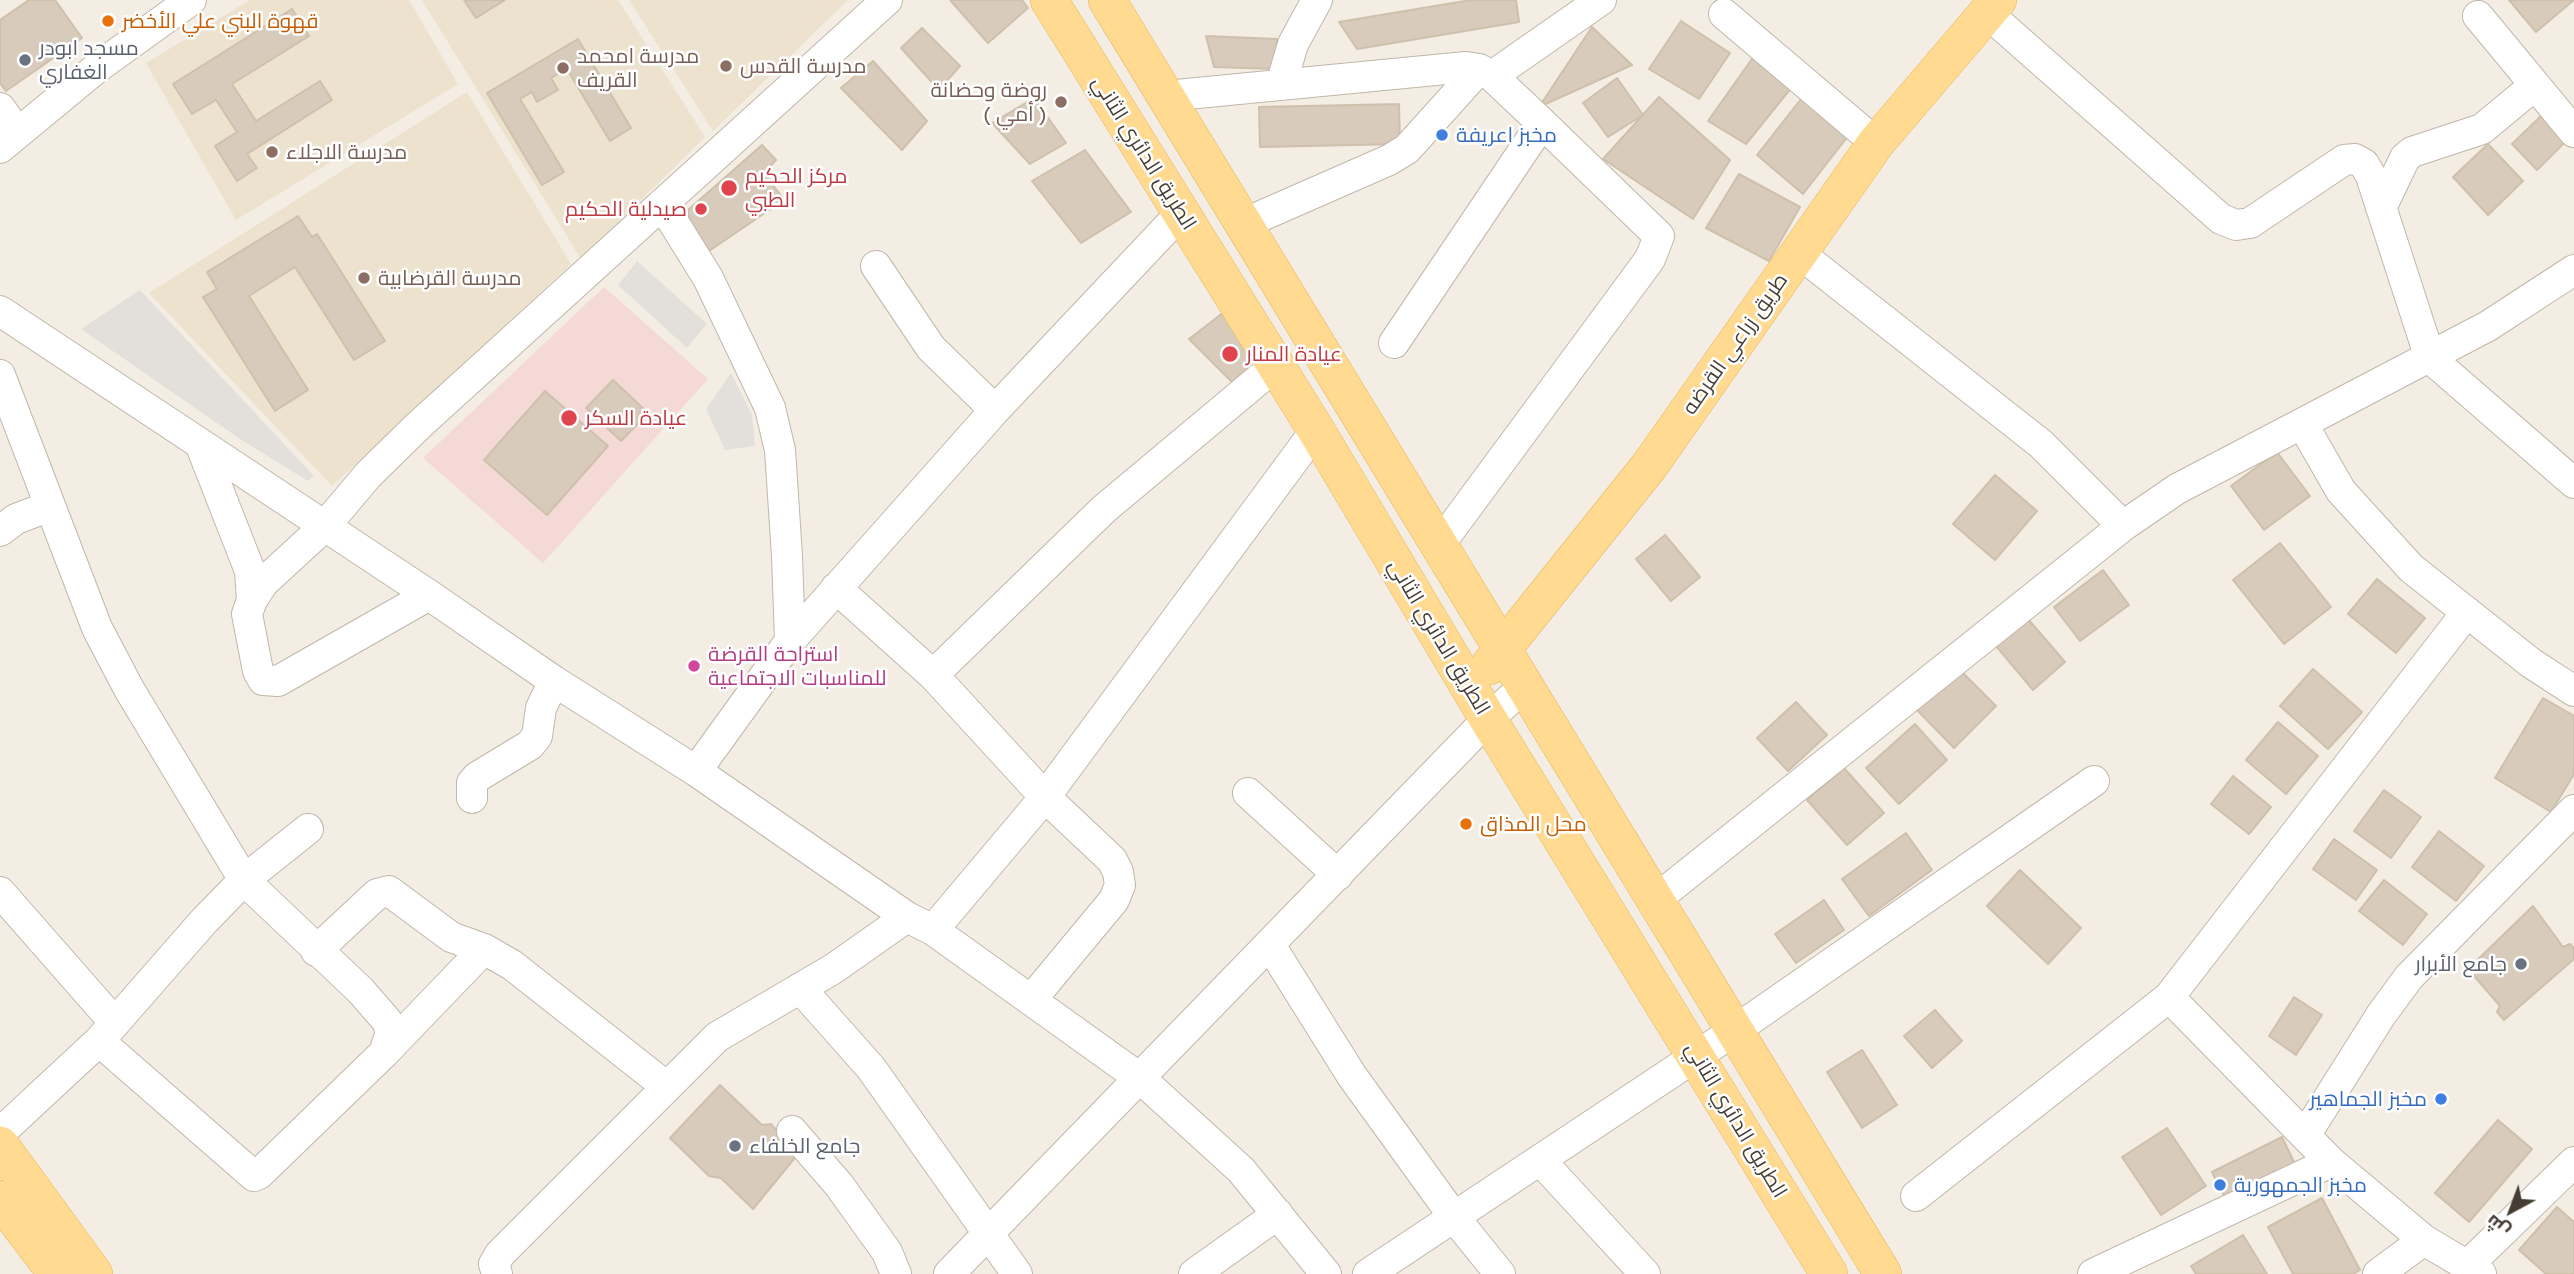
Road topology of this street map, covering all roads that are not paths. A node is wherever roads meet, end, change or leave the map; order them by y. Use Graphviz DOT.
graph roads {
  1 [pos="191,0"];
  2 [pos="887,0"];
  3 [pos="1049,0"];
  4 [pos="1107,0"];
  5 [pos="1317,0"];
  6 [pos="1601,0"];
  7 [pos="1992,6"];
  8 [pos="1724,14"];
  9 [pos="2478,16"];
  10 [pos="1486,72"];
  11 [pos="1281,85"];
  12 [pos="2535,85"];
  13 [pos="1166,96"];
  14 [pos="0,108"];
  15 [pos="1542,123"];
  16 [pos="2574,132"];
  17 [pos="8,140"];
  18 [pos="1876,143"];
  19 [pos="662,204"];
  20 [pos="2381,208"];
  21 [pos="1182,212"];
  22 [pos="1243,224"];
  23 [pos="1799,253"];
  24 [pos="876,266"];
  25 [pos="2574,270"];
  26 [pos="0,311"];
  27 [pos="1394,343"];
  28 [pos="2430,358"];
  29 [pos="1275,366"];
  30 [pos="0,374"];
  31 [pos="995,410"];
  32 [pos="2303,425"];
  33 [pos="1316,430"];
  34 [pos="201,446"];
  35 [pos="2574,483"];
  36 [pos="50,506"];
  37 [pos="325,526"];
  38 [pos="2123,526"];
  39 [pos="0,531"];
  40 [pos="1439,545"];
  41 [pos="836,588"];
  42 [pos="429,594"];
  43 [pos="252,600"];
  44 [pos="2467,612"];
  45 [pos="790,641"];
  46 [pos="1504,649"];
  47 [pos="933,675"];
  48 [pos="554,681"];
  49 [pos="1524,686"];
  50 [pos="1469,687"];
  51 [pos="2574,691"];
  52 [pos="1488,719"];
  53 [pos="696,771"];
  54 [pos="2094,781"];
  55 [pos="1248,793"];
  56 [pos="1045,797"];
  57 [pos="472,798"];
  58 [pos="2574,810"];
  59 [pos="308,829"];
  60 [pos="1338,875"];
  61 [pos="244,880"];
  62 [pos="0,891"];
  63 [pos="1655,900"];
  64 [pos="920,924"];
  65 [pos="1270,945"];
  66 [pos="484,949"];
  67 [pos="316,951"];
  68 [pos="800,988"];
  69 [pos="2169,997"];
  70 [pos="1031,1000"];
  71 [pos="1734,1031"];
  72 [pos="107,1032"];
  73 [pos="384,1053"];
  74 [pos="1697,1055"];
  75 [pos="1141,1079"];
  76 [pos="667,1087"];
  77 [pos="792,1131"];
  78 [pos="0,1133"];
  79 [pos="2306,1134"];
  80 [pos="0,1144"];
  81 [pos="1540,1160"];
  82 [pos="2331,1162"];
  83 [pos="2574,1162"];
  84 [pos="1916,1196"];
  85 [pos="0,1199"];
  86 [pos="1278,1214"];
  87 [pos="1454,1217"];
  88 [pos="989,1231"];
  89 [pos="2424,1240"];
  90 [pos="2475,1269"];
  91 [pos="57,1274"];
  92 [pos="94,1274"];
  93 [pos="497,1274"];
  94 [pos="896,1274"];
  95 [pos="949,1274"];
  96 [pos="1017,1274"];
  97 [pos="1194,1274"];
  98 [pos="1326,1274"];
  99 [pos="1368,1274"];
  100 [pos="1500,1274"];
  101 [pos="1645,1274"];
  102 [pos="1829,1274"];
  103 [pos="1884,1274"];
  104 [pos="2093,1274"];
  105 [pos="2378,1274"];
  1 -- 17 [label="street"];
  2 -- 19 [label="street"];
  3 -- 21 [label="main road, الطريق الدائري الثاني"];
  4 -- 13 [label="main road"];
  5 -- 11 [label="street"];
  6 -- 10 [label="street"];
  7 -- 18 [label="main road, طريق زراعي القرضه"];
  7 -- 20 [label="street"];
  8 -- 18 [label="street"];
  9 -- 12 [label="street"];
  10 -- 11 [label="street"];
  10 -- 15 [label="street"];
  10 -- 22 [label="street"];
  11 -- 13 [label="street"];
  12 -- 16 [label="street"];
  12 -- 20 [label="street"];
  13 -- 22 [label="main road"];
  14 -- 17 [label="street"];
  15 -- 27 [label="street"];
  15 -- 40 [label="street"];
  18 -- 23 [label="main road, طريق زراعي القرضه"];
  19 -- 37 [label="street"];
  19 -- 45 [label="street"];
  20 -- 28 [label="street"];
  21 -- 29 [label="main road, الطريق الدائري الثاني"];
  21 -- 31 [label="street"];
  22 -- 40 [label="main road"];
  23 -- 38 [label="street"];
  23 -- 46 [label="main road, طريق زراعي القرضه"];
  24 -- 31 [label="street"];
  25 -- 28 [label="street"];
  26 -- 34 [label="street"];
  28 -- 32 [label="street"];
  28 -- 35 [label="street"];
  29 -- 33 [label="main road, الطريق الدائري الثاني"];
  29 -- 47 [label="street"];
  30 -- 36 [label="street"];
  31 -- 41 [label="street"];
  32 -- 38 [label="street"];
  32 -- 44 [label="street"];
  33 -- 50 [label="main road, الطريق الدائري الثاني"];
  33 -- 56 [label="street"];
  34 -- 37 [label="street"];
  34 -- 43 [label="street"];
  36 -- 39 [label="street"];
  36 -- 61 [label="street"];
  37 -- 42 [label="street"];
  37 -- 43 [label="street"];
  38 -- 63 [label="street"];
  40 -- 46 [label="main road"];
  41 -- 45 [label="street"];
  41 -- 47 [label="street"];
  42 -- 43 [label="street"];
  42 -- 48 [label="street"];
  44 -- 51 [label="street"];
  44 -- 69 [label="street"];
  45 -- 53 [label="street"];
  46 -- 49 [label="main road"];
  46 -- 50 [label="main road, طريق زراعي القرضه"];
  47 -- 56 [label="street"];
  48 -- 53 [label="street"];
  48 -- 57 [label="street"];
  49 -- 52 [label="street"];
  49 -- 63 [label="main road"];
  50 -- 52 [label="main road, الطريق الدائري الثاني"];
  52 -- 60 [label="street"];
  52 -- 74 [label="main road, الطريق الدائري الثاني"];
  53 -- 64 [label="street"];
  54 -- 71 [label="street"];
  55 -- 60 [label="street"];
  56 -- 64 [label="street"];
  56 -- 70 [label="street"];
  58 -- 79 [label="street"];
  59 -- 61 [label="street"];
  60 -- 65 [label="street"];
  61 -- 67 [label="street"];
  61 -- 72 [label="street"];
  62 -- 72 [label="street"];
  63 -- 71 [label="main road"];
  64 -- 68 [label="street"];
  64 -- 70 [label="street"];
  65 -- 75 [label="street"];
  65 -- 87 [label="street"];
  66 -- 67 [label="street"];
  66 -- 73 [label="street"];
  66 -- 76 [label="street"];
  67 -- 73 [label="street"];
  68 -- 76 [label="street"];
  68 -- 88 [label="street"];
  69 -- 79 [label="street"];
  69 -- 84 [label="street"];
  70 -- 75 [label="street"];
  71 -- 74 [label="street"];
  71 -- 103 [label="main road"];
  72 -- 73 [label="street"];
  72 -- 78 [label="street"];
  74 -- 81 [label="street"];
  74 -- 102 [label="main road, الطريق الدائري الثاني"];
  75 -- 86 [label="street"];
  75 -- 88 [label="street"];
  76 -- 93 [label="street"];
  77 -- 94 [label="street"];
  79 -- 82 [label="street"];
  80 -- 92 [label="main road"];
  81 -- 87 [label="street"];
  81 -- 101 [label="street"];
  82 -- 89 [label="street"];
  82 -- 104 [label="street"];
  83 -- 90 [label="street"];
  85 -- 91 [label="main road"];
  86 -- 97 [label="street"];
  86 -- 98 [label="street"];
  87 -- 99 [label="street"];
  87 -- 100 [label="street"];
  88 -- 95 [label="street"];
  88 -- 96 [label="street"];
  89 -- 90 [label="street"];
  89 -- 105 [label="street"];
}
